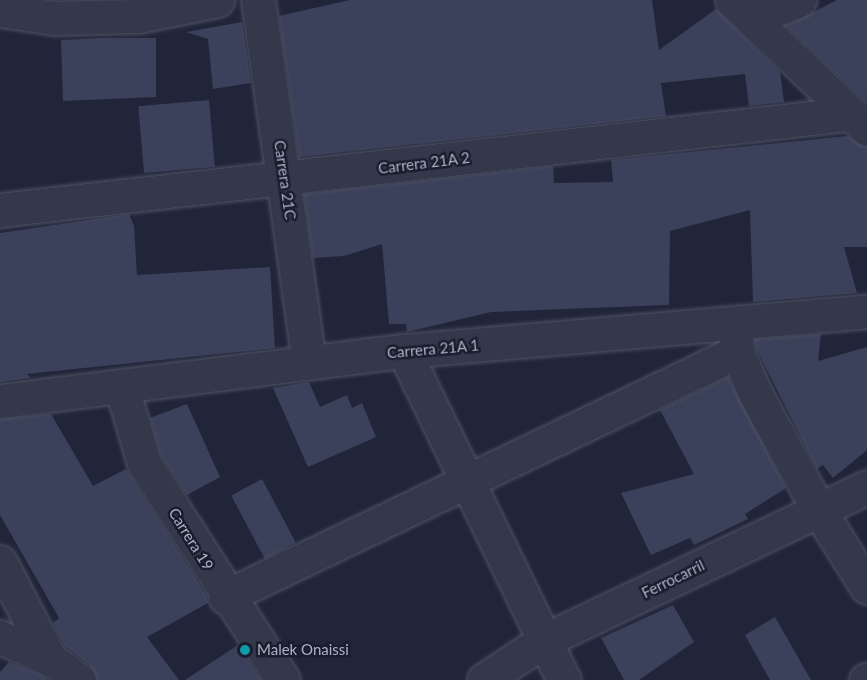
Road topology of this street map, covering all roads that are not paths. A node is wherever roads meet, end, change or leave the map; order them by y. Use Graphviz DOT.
graph roads {
  1 [pos="217,0"];
  2 [pos="258,0"];
  3 [pos="799,0"];
  4 [pos="742,9"];
  5 [pos="0,10"];
  6 [pos="857,121"];
  7 [pos="285,179"];
  8 [pos="0,210"];
  9 [pos="867,311"];
  10 [pos="736,337"];
  11 [pos="404,351"];
  12 [pos="309,362"];
  13 [pos="122,388"];
  14 [pos="0,401"];
  15 [pos="466,481"];
  16 [pos="867,486"];
  17 [pos="818,509"];
  18 [pos="0,562"];
  19 [pos="867,586"];
  20 [pos="225,597"];
  21 [pos="0,637"];
  22 [pos="543,641"];
  23 [pos="50,659"];
  24 [pos="79,680"];
  25 [pos="283,680"];
  26 [pos="484,680"];
  27 [pos="564,680"];
  1 -- 5 [label="street"];
  2 -- 7 [label="street, Carrera 21C"];
  3 -- 4 [label="street"];
  4 -- 6 [label="street"];
  6 -- 7 [label="street, Carrera 21A 2"];
  7 -- 8 [label="street, Carrera 21A 2"];
  7 -- 12 [label="street, Carrera 21C"];
  9 -- 10 [label="street, Carrera 21A 1"];
  10 -- 11 [label="street, Carrera 21A 1"];
  10 -- 15 [label="street"];
  10 -- 17 [label="street"];
  11 -- 12 [label="street, Carrera 21A 1"];
  11 -- 15 [label="street"];
  12 -- 13 [label="street, Carrera 21A 1"];
  13 -- 14 [label="street, Carrera 21A 1"];
  13 -- 20 [label="street, Carrera 19"];
  15 -- 20 [label="street"];
  15 -- 22 [label="street"];
  16 -- 17 [label="street, Ferrocarril"];
  17 -- 19 [label="street"];
  17 -- 22 [label="street, Ferrocarril"];
  18 -- 23 [label="street"];
  20 -- 25 [label="street, Carrera 19"];
  21 -- 23 [label="street"];
  22 -- 26 [label="street, Ferrocarril"];
  22 -- 27 [label="street"];
  23 -- 24 [label="street"];
}
